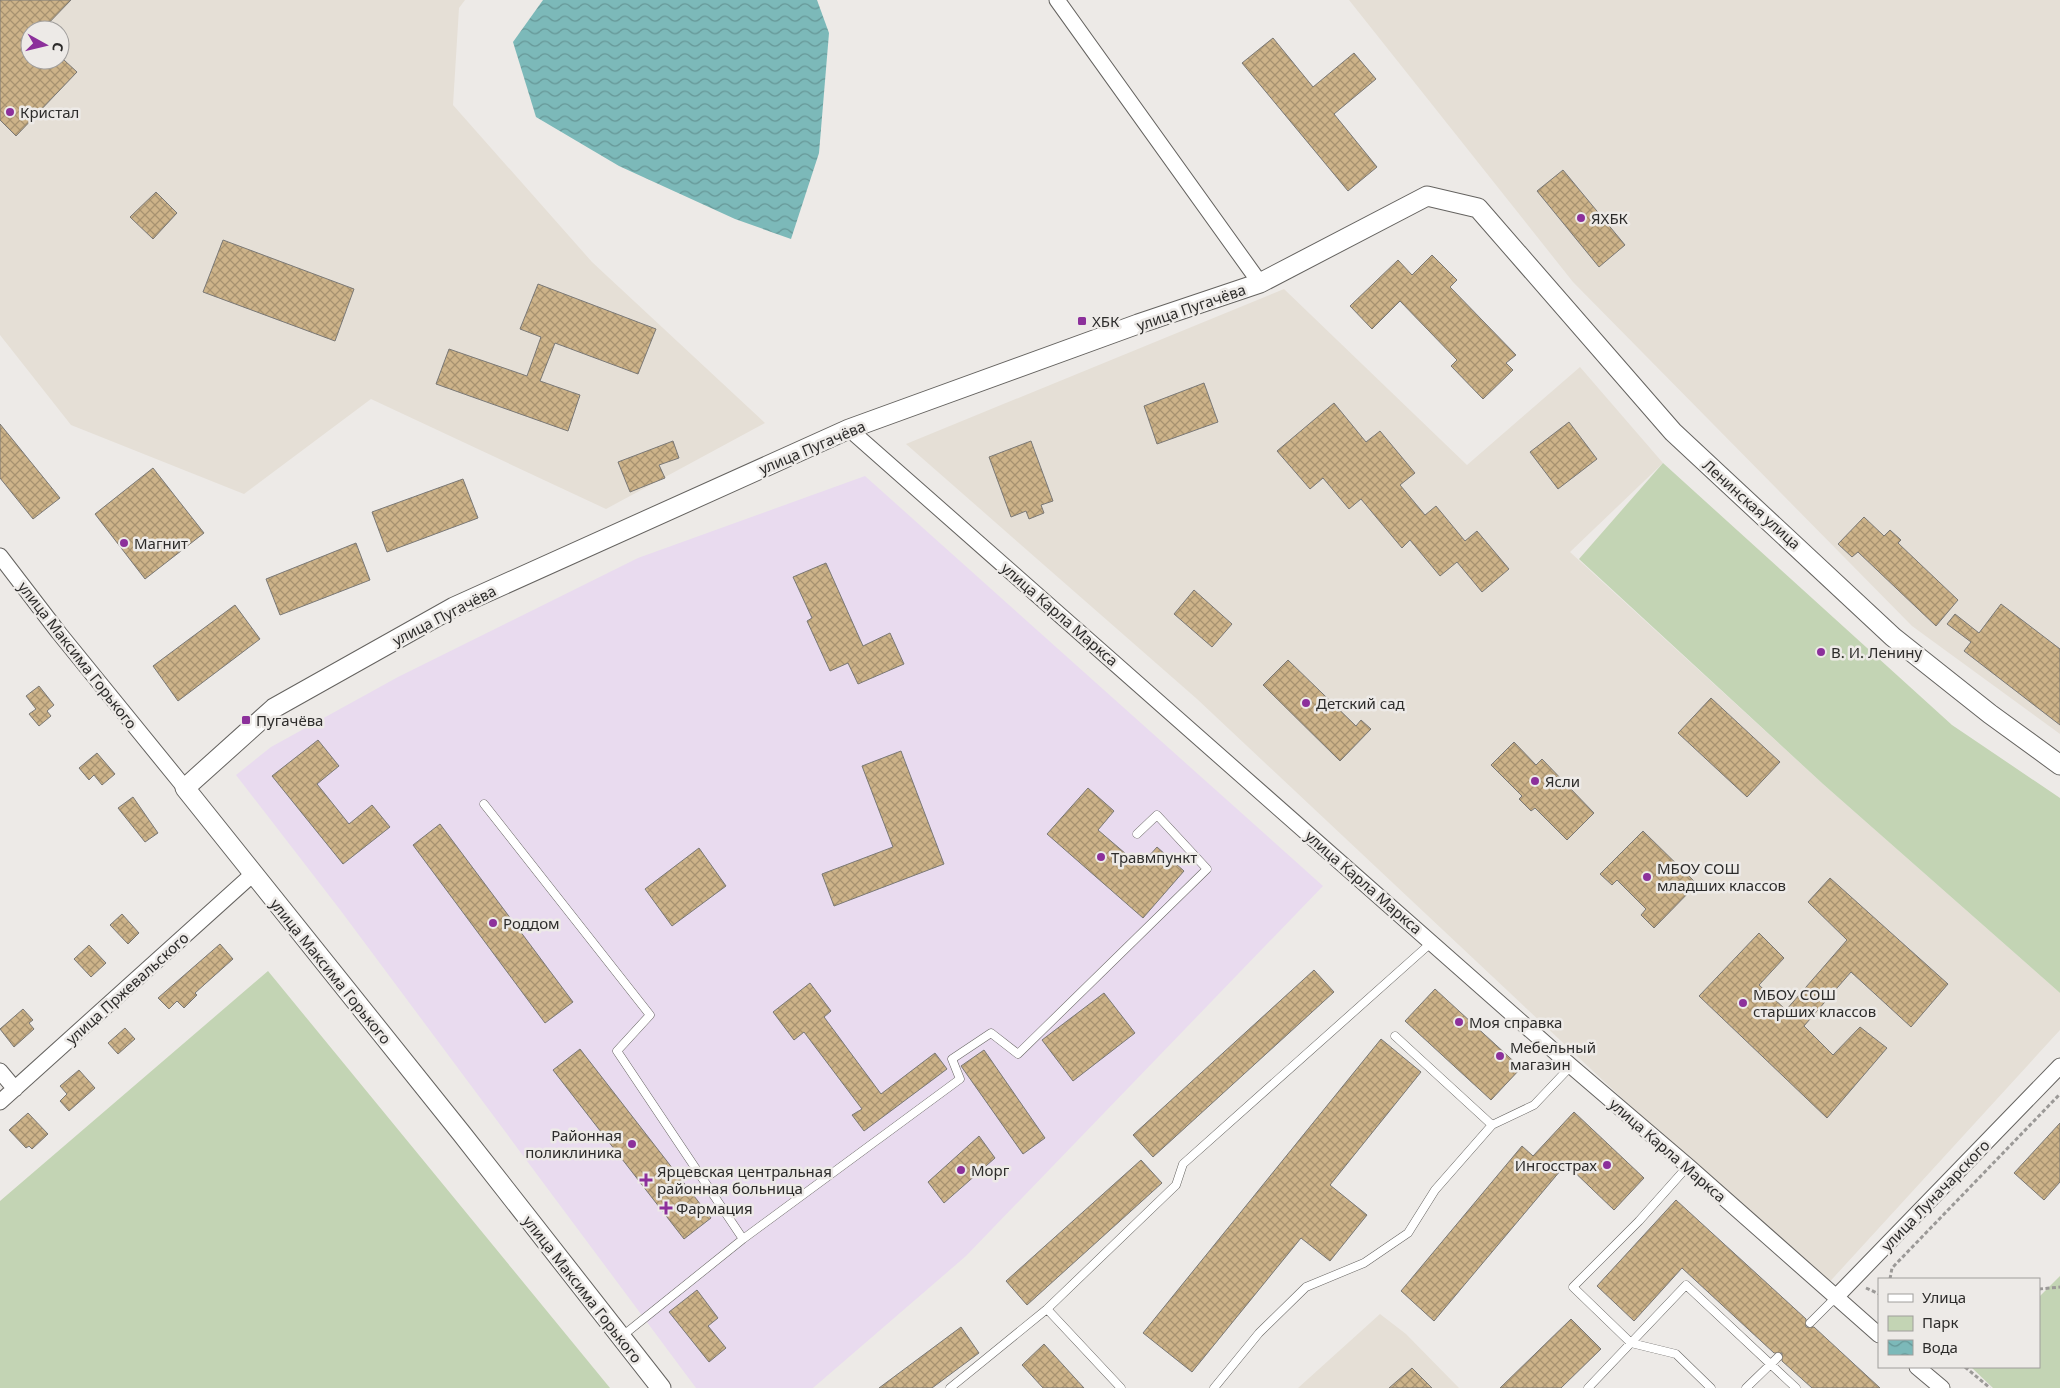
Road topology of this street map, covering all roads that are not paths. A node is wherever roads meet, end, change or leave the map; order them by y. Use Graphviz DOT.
graph roads {
  1 [pos="1057,0"];
  2 [pos="1478,208"];
  3 [pos="1260,283"];
  4 [pos="849,429"];
  5 [pos="0,556"];
  6 [pos="2060,765"];
  7 [pos="185,788"];
  8 [pos="484,804"];
  9 [pos="1137,834"];
  10 [pos="254,873"];
  11 [pos="1432,942"];
  12 [pos="1396,1036"];
  13 [pos="1571,1066"];
  14 [pos="2060,1066"];
  15 [pos="0,1071"];
  16 [pos="15,1089"];
  17 [pos="0,1102"];
  18 [pos="1492,1125"];
  19 [pos="1688,1166"];
  20 [pos="743,1239"];
  21 [pos="1835,1298"];
  22 [pos="1047,1309"];
  23 [pos="1810,1323"];
  24 [pos="1878,1334"];
  25 [pos="621,1337"];
  26 [pos="1631,1343"];
  27 [pos="1778,1357"];
  28 [pos="1771,1364"];
  29 [pos="1918,1368"];
  30 [pos="661,1388"];
  31 [pos="950,1388"];
  32 [pos="1121,1388"];
  33 [pos="1214,1388"];
  34 [pos="1588,1388"];
  35 [pos="1711,1388"];
  36 [pos="1746,1388"];
  37 [pos="1796,1388"];
  38 [pos="1942,1388"];
  1 -- 3 [label="street"];
  2 -- 3 [label="street, улица Пугачёва"];
  2 -- 6 [label="street, Ленинская улица"];
  3 -- 4 [label="street, улица Пугачёва"];
  4 -- 7 [label="street, улица Пугачёва"];
  4 -- 11 [label="street, улица Карла Маркса"];
  5 -- 7 [label="street, улица Максима Горького"];
  7 -- 10 [label="street, улица Максима Горького"];
  8 -- 20 [label="lane"];
  9 -- 20 [label="lane"];
  10 -- 16 [label="street, улица Пржевальского"];
  10 -- 25 [label="street, улица Максима Горького"];
  11 -- 13 [label="street, улица Карла Маркса"];
  11 -- 22 [label="lane"];
  12 -- 18 [label="lane"];
  13 -- 18 [label="lane"];
  13 -- 19 [label="street, улица Карла Маркса"];
  14 -- 21 [label="street, улица Луначарского"];
  15 -- 16 [label="street"];
  16 -- 17 [label="street, улица Пржевальского"];
  18 -- 33 [label="lane"];
  19 -- 21 [label="street, улица Карла Маркса"];
  19 -- 26 [label="lane"];
  20 -- 25 [label="lane"];
  21 -- 23 [label="lane, улица Луначарского"];
  21 -- 24 [label="street, улица Карла Маркса"];
  22 -- 31 [label="lane"];
  22 -- 32 [label="lane"];
  25 -- 30 [label="street, улица Максима Горького"];
  26 -- 28 [label="lane"];
  26 -- 34 [label="lane"];
  26 -- 35 [label="lane"];
  27 -- 28 [label="lane"];
  28 -- 36 [label="lane"];
  28 -- 37 [label="lane"];
  29 -- 38 [label="street"];
}
